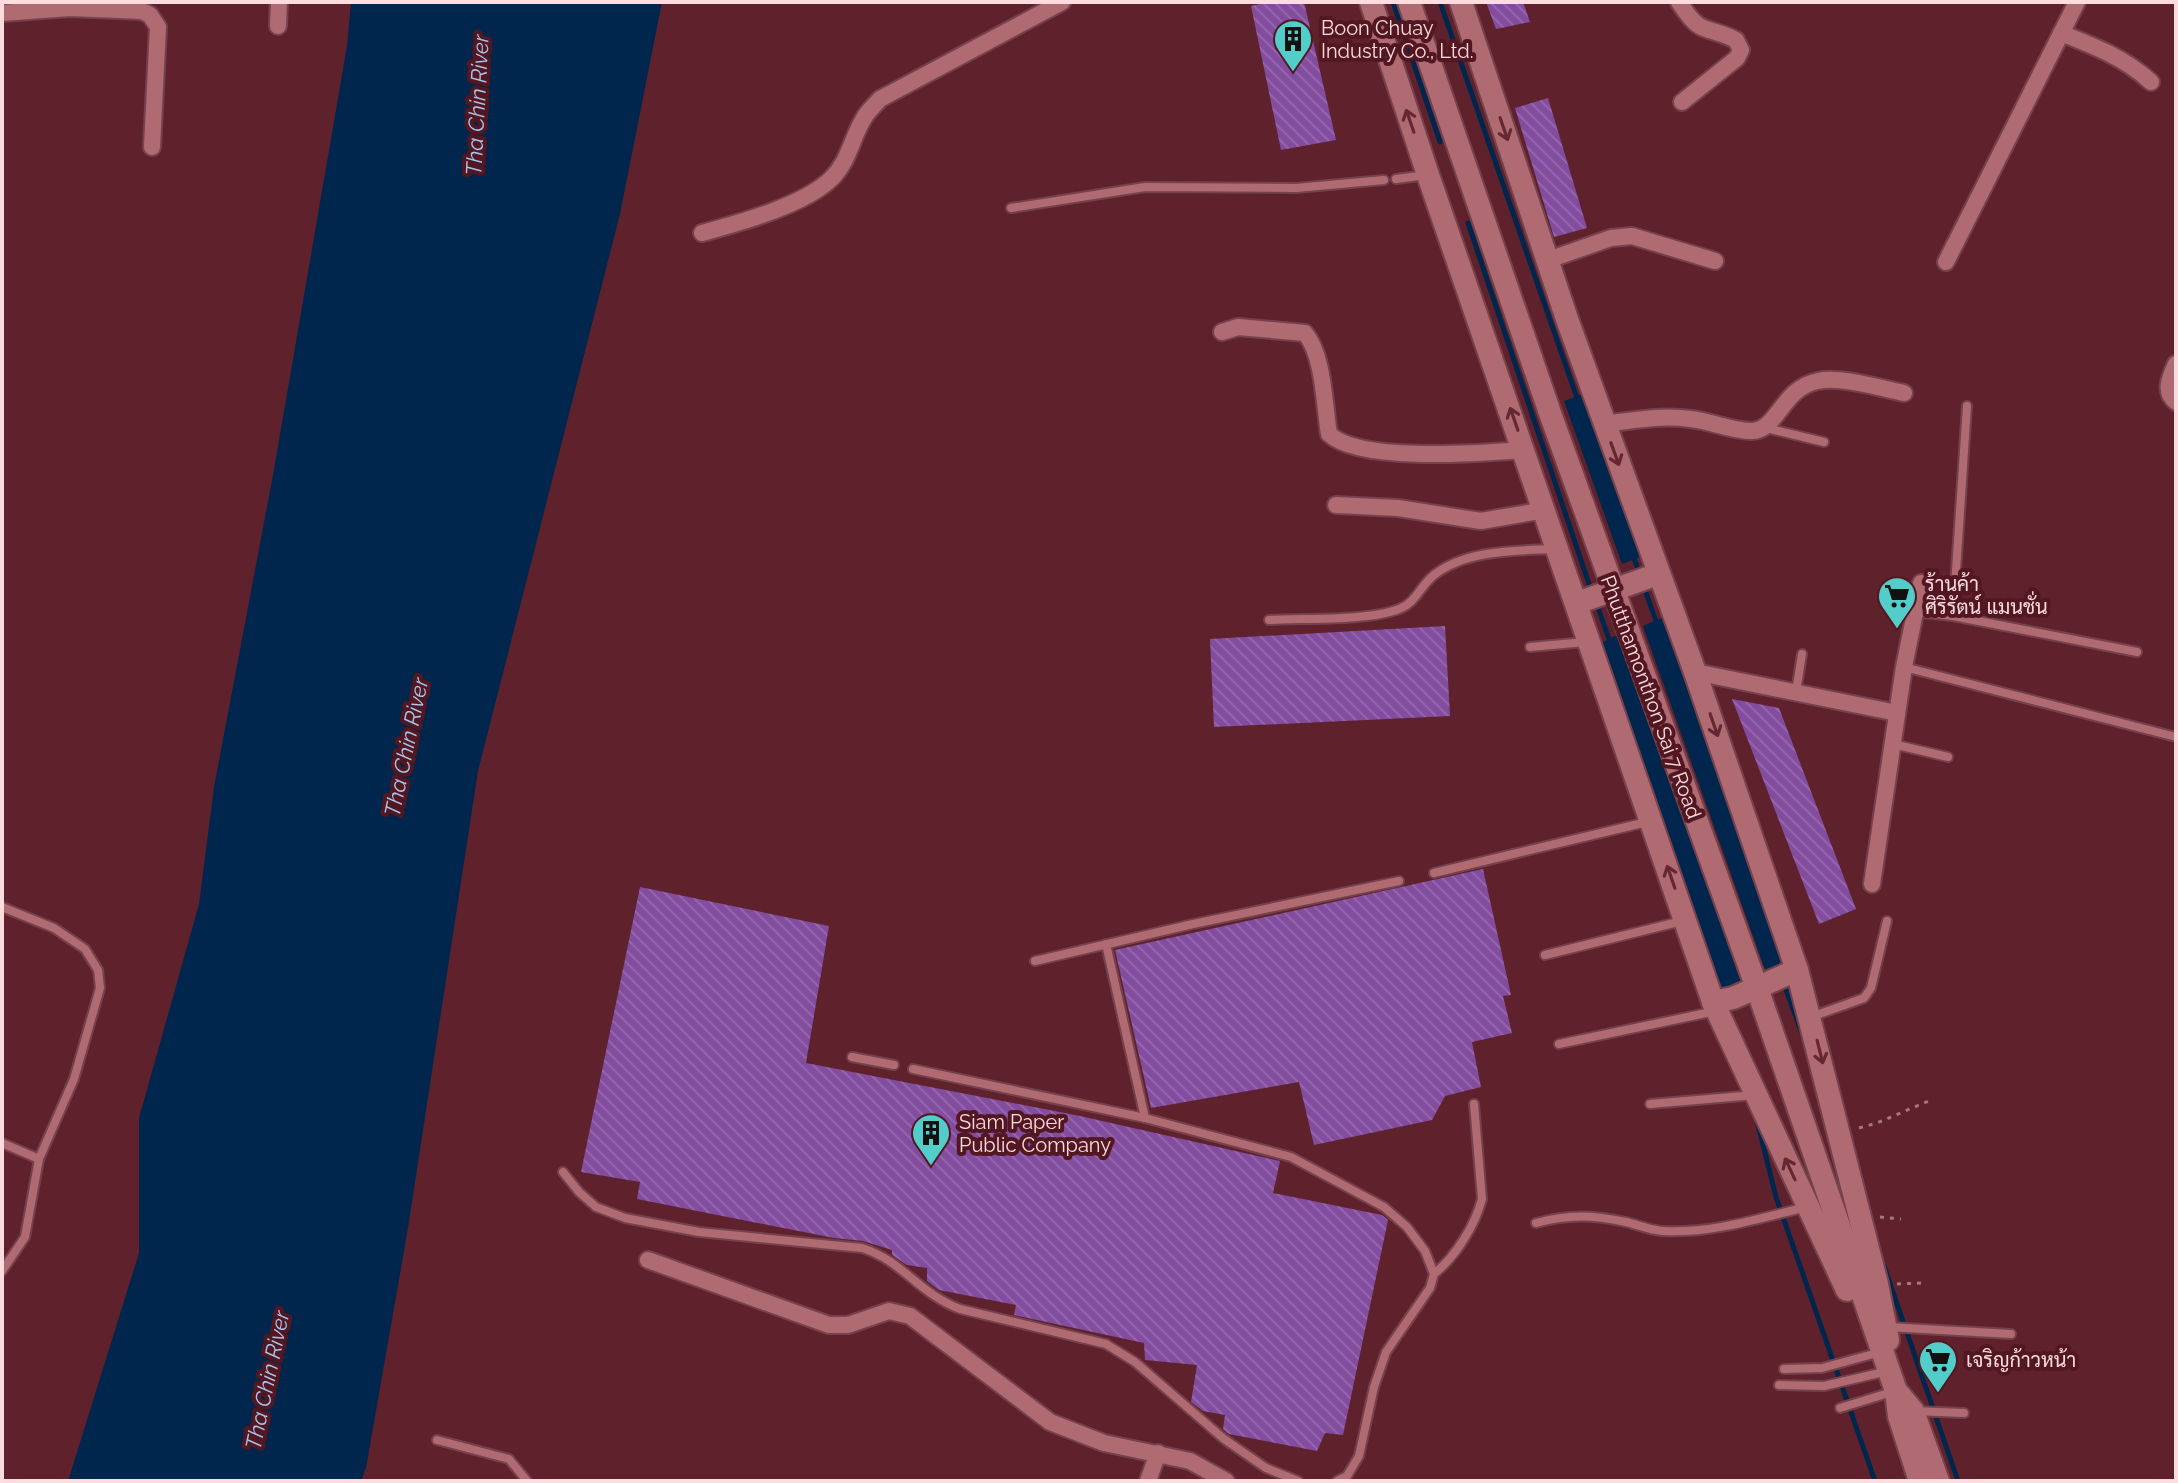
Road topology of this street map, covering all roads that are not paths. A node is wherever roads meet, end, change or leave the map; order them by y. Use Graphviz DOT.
graph roads {
  1 [pos="279,2"];
  2 [pos="1062,2"];
  3 [pos="1371,2"];
  4 [pos="1409,2"];
  5 [pos="1461,2"];
  6 [pos="1679,2"];
  7 [pos="2077,2"];
  8 [pos="2,13"];
  9 [pos="278,26"];
  10 [pos="2061,33"];
  11 [pos="2151,82"];
  12 [pos="1682,102"];
  13 [pos="152,147"];
  14 [pos="1396,179"];
  15 [pos="1384,180"];
  16 [pos="1470,182"];
  17 [pos="1431,184"];
  18 [pos="1011,208"];
  19 [pos="702,233"];
  20 [pos="1548,260"];
  21 [pos="1715,261"];
  22 [pos="1946,262"];
  23 [pos="1222,332"];
  24 [pos="2176,364"];
  25 [pos="1904,393"];
  26 [pos="2176,402"];
  27 [pos="1967,406"];
  28 [pos="1604,424"];
  29 [pos="1765,428"];
  30 [pos="1824,442"];
  31 [pos="1525,450"];
  32 [pos="1336,505"];
  33 [pos="1545,510"];
  34 [pos="1557,549"];
  35 [pos="1658,574"];
  36 [pos="1921,583"];
  37 [pos="1613,591"];
  38 [pos="1577,603"];
  39 [pos="1915,612"];
  40 [pos="1953,616"];
  41 [pos="1269,620"];
  42 [pos="1590,642"];
  43 [pos="1530,647"];
  44 [pos="2137,652"];
  45 [pos="1802,654"];
  46 [pos="1904,667"];
  47 [pos="1695,672"];
  48 [pos="1796,692"];
  49 [pos="1897,713"];
  50 [pos="2176,737"];
  51 [pos="1893,744"];
  52 [pos="1948,757"];
  53 [pos="1652,821"];
  54 [pos="1434,873"];
  55 [pos="1399,881"];
  56 [pos="1872,884"];
  57 [pos="2,907"];
  58 [pos="1686,920"];
  59 [pos="1887,921"];
  60 [pos="1106,944"];
  61 [pos="1545,955"];
  62 [pos="1035,961"];
  63 [pos="1797,970"];
  64 [pos="1757,988"];
  65 [pos="1715,1007"];
  66 [pos="1811,1017"];
  67 [pos="1559,1044"];
  68 [pos="852,1057"];
  69 [pos="894,1065"];
  70 [pos="913,1069"];
  71 [pos="1755,1095"];
  72 [pos="1474,1104"];
  73 [pos="1650,1104"];
  74 [pos="1145,1118"];
  75 [pos="2,1143"];
  76 [pos="39,1159"];
  77 [pos="563,1172"];
  78 [pos="1808,1206"];
  79 [pos="1536,1223"];
  80 [pos="648,1260"];
  81 [pos="2,1271"];
  82 [pos="1434,1274"];
  83 [pos="1887,1327"];
  84 [pos="2011,1334"];
  85 [pos="1784,1369"];
  86 [pos="1887,1370"];
  87 [pos="1779,1385"];
  88 [pos="1840,1408"];
  89 [pos="1913,1411"];
  90 [pos="1964,1413"];
  91 [pos="437,1440"];
  92 [pos="1158,1453"];
  93 [pos="527,1481"];
  94 [pos="1148,1481"];
  95 [pos="1226,1481"];
  96 [pos="1298,1481"];
  97 [pos="1337,1481"];
  98 [pos="1920,1481"];
  99 [pos="1938,1481"];
  1 -- 9 [label="street"];
  2 -- 19 [label="street"];
  17 -- 3 [label="main road, one-way"];
  4 -- 16 [label="main road, Phutthamonthon Sai 7 Road"];
  5 -- 20 [label="main road, one-way"];
  6 -- 12 [label="street"];
  7 -- 10 [label="street"];
  8 -- 13 [label="street"];
  10 -- 11 [label="street"];
  10 -- 22 [label="street"];
  14 -- 17 [label="lane"];
  15 -- 18 [label="lane"];
  16 -- 17 [label="main road"];
  16 -- 37 [label="main road, Phutthamonthon Sai 7 Road"];
  31 -- 17 [label="main road, one-way"];
  20 -- 21 [label="street"];
  20 -- 28 [label="main road"];
  23 -- 31 [label="street"];
  24 -- 26 [label="street"];
  25 -- 29 [label="street"];
  27 -- 40 [label="lane"];
  28 -- 29 [label="street"];
  28 -- 35 [label="main road, one-way"];
  29 -- 30 [label="lane"];
  31 -- 33 [label="main road"];
  32 -- 33 [label="street"];
  33 -- 34 [label="main road"];
  34 -- 38 [label="main road"];
  34 -- 41 [label="lane"];
  35 -- 37 [label="main road"];
  35 -- 47 [label="main road"];
  36 -- 39 [label="street"];
  37 -- 38 [label="main road"];
  37 -- 64 [label="main road, Phutthamonthon Sai 7 Road"];
  38 -- 42 [label="main road"];
  39 -- 40 [label="lane"];
  39 -- 46 [label="street"];
  40 -- 44 [label="lane"];
  42 -- 43 [label="lane"];
  42 -- 53 [label="main road"];
  45 -- 48 [label="lane"];
  46 -- 49 [label="street"];
  46 -- 50 [label="lane"];
  47 -- 48 [label="street"];
  47 -- 63 [label="main road, one-way"];
  48 -- 49 [label="street"];
  49 -- 51 [label="street"];
  51 -- 52 [label="lane"];
  51 -- 56 [label="street"];
  53 -- 54 [label="lane"];
  58 -- 53 [label="main road, one-way"];
  55 -- 60 [label="lane"];
  57 -- 76 [label="lane"];
  58 -- 61 [label="lane"];
  58 -- 65 [label="main road"];
  59 -- 66 [label="lane"];
  60 -- 62 [label="lane"];
  60 -- 74 [label="lane"];
  63 -- 64 [label="main road"];
  63 -- 66 [label="main road"];
  64 -- 65 [label="main road"];
  64 -- 86 [label="main road, Phutthamonthon Sai 7 Road"];
  65 -- 67 [label="lane"];
  65 -- 71 [label="main road"];
  66 -- 83 [label="main road, one-way"];
  68 -- 69 [label="lane"];
  70 -- 74 [label="lane"];
  71 -- 73 [label="lane"];
  78 -- 71 [label="main road, one-way"];
  72 -- 82 [label="lane"];
  74 -- 82 [label="lane"];
  75 -- 76 [label="lane"];
  76 -- 81 [label="lane"];
  77 -- 96 [label="lane"];
  78 -- 79 [label="lane"];
  78 -- 86 [label="main road"];
  80 -- 92 [label="street"];
  82 -- 97 [label="lane"];
  83 -- 84 [label="lane"];
  83 -- 86 [label="main road"];
  85 -- 86 [label="lane"];
  86 -- 87 [label="lane"];
  86 -- 88 [label="lane"];
  86 -- 89 [label="main road, Phutthamonthon Sai 7 Road"];
  86 -- 98 [label="main road, Phutthamonthon Sai 7 Road"];
  89 -- 90 [label="lane"];
  89 -- 99 [label="main road, Phutthamonthon Sai 7 Road"];
  91 -- 93 [label="lane"];
  92 -- 94 [label="street"];
  92 -- 95 [label="street"];
}
